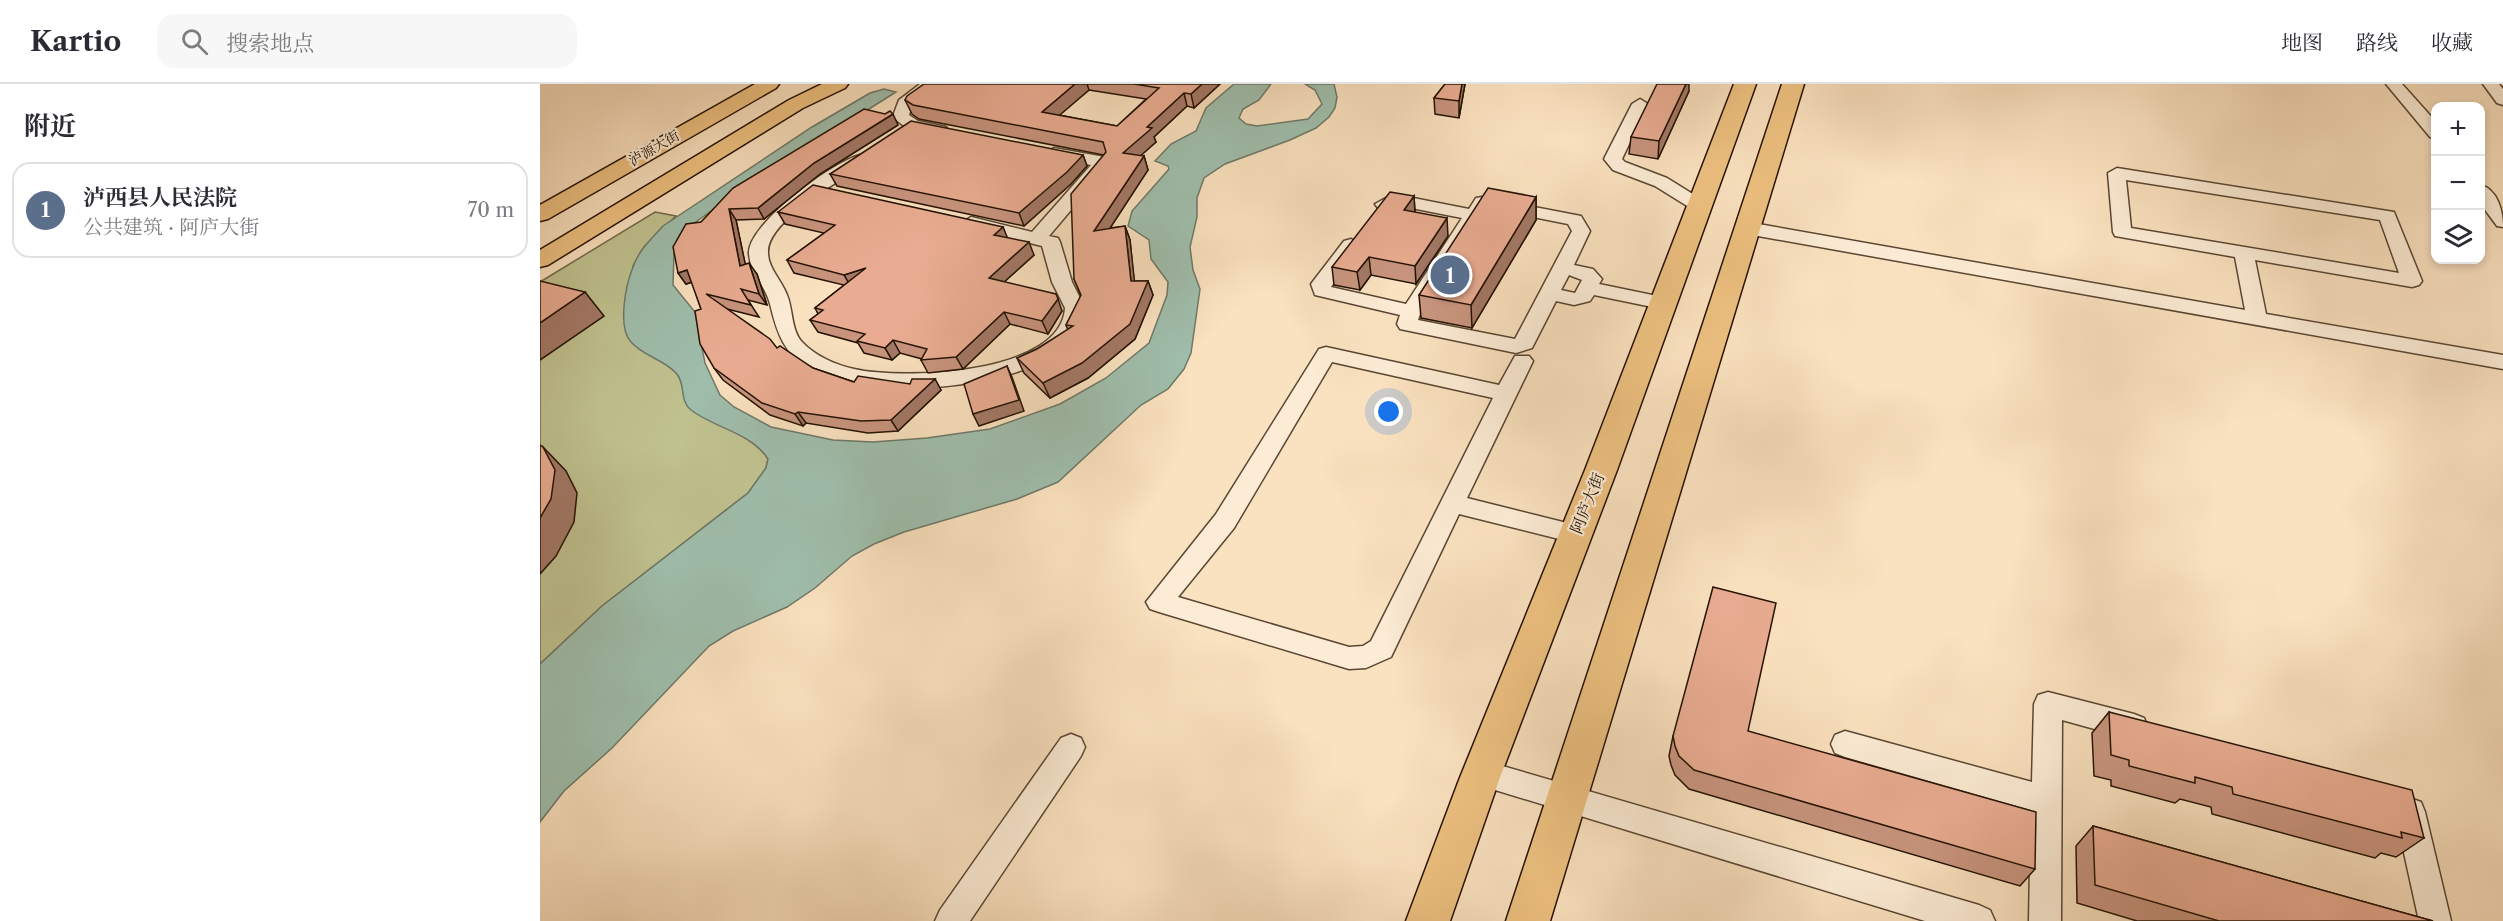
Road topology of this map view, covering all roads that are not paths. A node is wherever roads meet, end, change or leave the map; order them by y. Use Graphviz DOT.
graph roads {
  1 [pos="769,84"];
  2 [pos="838,84"];
  3 [pos="930,84"];
  4 [pos="1745,84"];
  5 [pos="1793,84"];
  6 [pos="2394,84"];
  7 [pos="2406,84"];
  8 [pos="2491,84"];
  9 [pos="2503,100"];
  10 [pos="1640,104"];
  11 [pos="2431,112"];
  12 [pos="913,125"];
  13 [pos="2431,127"];
  14 [pos="959,134"];
  15 [pos="895,137"];
  16 [pos="878,148"];
  17 [pos="1041,150"];
  18 [pos="2485,177"];
  19 [pos="816,189"];
  20 [pos="840,194"];
  21 [pos="2485,196"];
  22 [pos="2503,202"];
  23 [pos="1698,206"];
  24 [pos="540,214"];
  25 [pos="1474,215"];
  26 [pos="957,219"];
  27 [pos="2503,222"];
  28 [pos="1746,228"];
  29 [pos="1038,237"];
  30 [pos="2244,253"];
  31 [pos="540,260"];
  32 [pos="1562,268"];
  33 [pos="1587,288"];
  34 [pos="1549,294"];
  35 [pos="1662,303"];
  36 [pos="1412,311"];
  37 [pos="2257,319"];
  38 [pos="1522,361"];
  39 [pos="2503,362"];
  40 [pos="1506,394"];
  41 [pos="1453,503"];
  42 [pos="1575,534"];
  43 [pos="2163,734"];
  44 [pos="1845,744"];
  45 [pos="1071,747"];
  46 [pos="1482,772"];
  47 [pos="2395,795"];
  48 [pos="1565,797"];
  49 [pos="2046,800"];
  50 [pos="951,921"];
  51 [pos="1428,921"];
  52 [pos="1528,921"];
  53 [pos="1979,921"];
  54 [pos="2045,921"];
  55 [pos="2435,921"];
  1 -- 24 [label="main road, 泸源大街"];
  2 -- 31 [label="main road"];
  3 -- 12 [label="street"];
  4 -- 23 [label="highway, 阿庐大街"];
  5 -- 28 [label="highway"];
  6 -- 13 [label="street"];
  7 -- 11 [label="street"];
  8 -- 9 [label="street"];
  10 -- 23 [label="street"];
  12 -- 14 [label="street"];
  12 -- 15 [label="street"];
  16 -- 19 [label="street"];
  17 -- 29 [label="street"];
  18 -- 22 [label="street"];
  19 -- 20 [label="street"];
  19 -- 29 [label="street"];
  21 -- 27 [label="street"];
  23 -- 35 [label="highway, 阿庐大街"];
  25 -- 32 [label="street"];
  25 -- 36 [label="street"];
  25 -- 36 [label="street"];
  26 -- 29 [label="street"];
  28 -- 37 [label="street"];
  28 -- 48 [label="highway"];
  30 -- 30 [label="street"];
  30 -- 37 [label="street"];
  32 -- 33 [label="street"];
  32 -- 34 [label="street"];
  33 -- 34 [label="street"];
  33 -- 35 [label="street"];
  34 -- 36 [label="street"];
  35 -- 42 [label="highway, 阿庐大街"];
  37 -- 39 [label="street"];
  38 -- 40 [label="street"];
  40 -- 41 [label="street"];
  40 -- 41 [label="street"];
  41 -- 42 [label="street"];
  42 -- 46 [label="highway, 阿庐大街"];
  43 -- 49 [label="street"];
  44 -- 49 [label="street"];
  45 -- 50 [label="street"];
  46 -- 48 [label="street"];
  46 -- 51 [label="highway, 阿庐大街"];
  47 -- 55 [label="street"];
  48 -- 52 [label="highway"];
  48 -- 53 [label="street"];
  49 -- 54 [label="street"];
}
